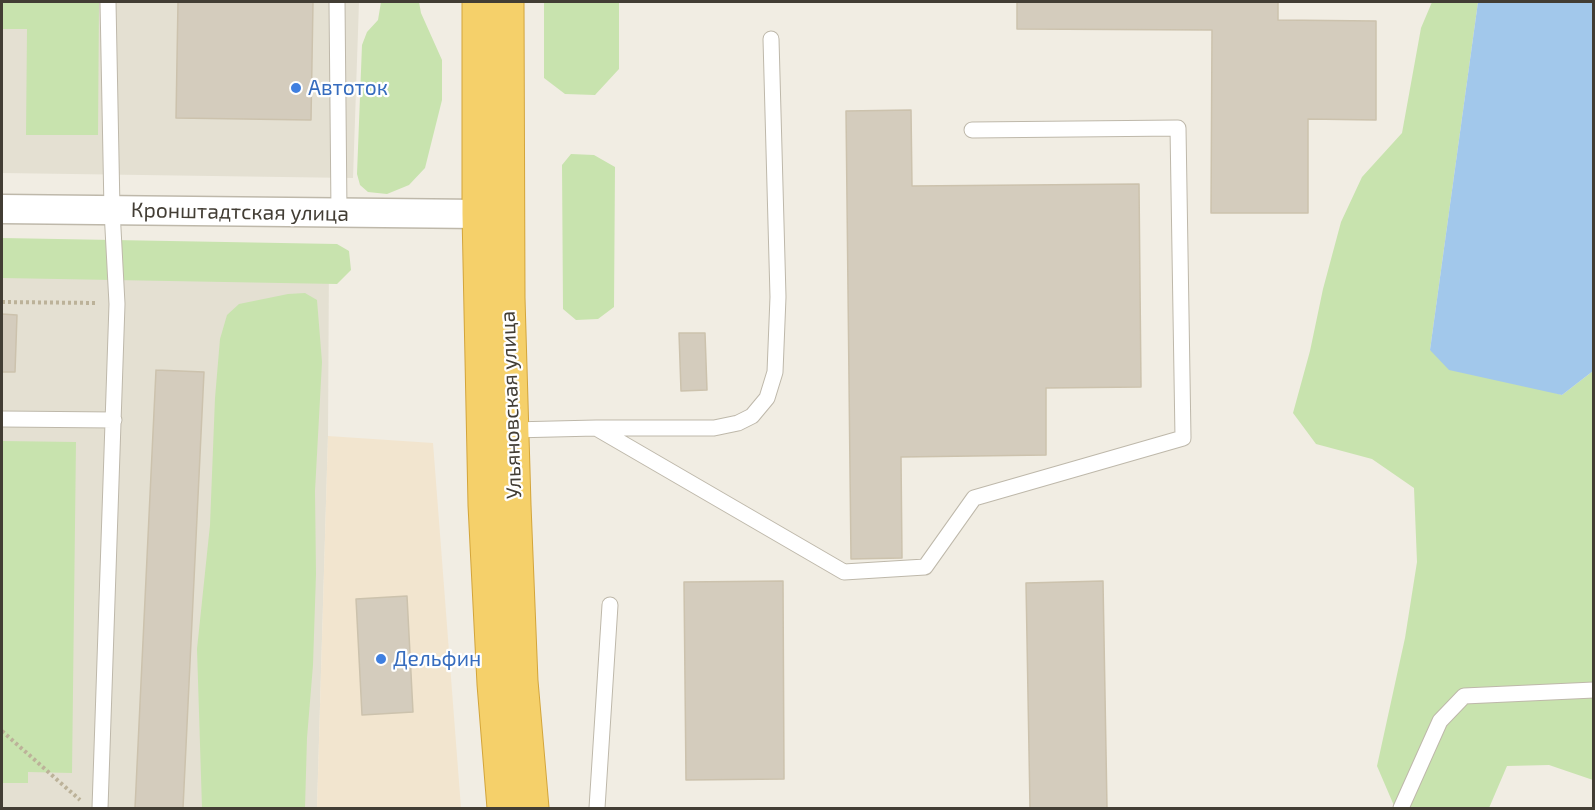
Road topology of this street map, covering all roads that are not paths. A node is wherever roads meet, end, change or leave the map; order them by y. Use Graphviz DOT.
graph roads {
  1 [pos="108,2"];
  2 [pos="337,2"];
  3 [pos="479,2"];
  4 [pos="507,2"];
  5 [pos="771,39"];
  6 [pos="972,130"];
  7 [pos="2,209"];
  8 [pos="112,210"];
  9 [pos="339,213"];
  10 [pos="493,215"];
  11 [pos="2,419"];
  12 [pos="114,420"];
  13 [pos="596,428"];
  14 [pos="512,430"];
  15 [pos="610,605"];
  16 [pos="1593,690"];
  17 [pos="526,805"];
  18 [pos="100,808"];
  19 [pos="597,808"];
  20 [pos="1401,808"];
  1 -- 8 [label="lane"];
  2 -- 9 [label="lane"];
  3 -- 10 [label="highway, Ульяновская улица"];
  4 -- 10 [label="highway, Ульяновская улица"];
  5 -- 13 [label="lane"];
  6 -- 13 [label="lane"];
  7 -- 8 [label="street, Кронштадтская улица"];
  8 -- 9 [label="street, Кронштадтская улица"];
  8 -- 12 [label="lane"];
  9 -- 10 [label="street, Кронштадтская улица"];
  10 -- 14 [label="highway, Ульяновская улица"];
  10 -- 17 [label="highway, Ульяновская улица"];
  11 -- 12 [label="lane"];
  12 -- 18 [label="lane"];
  13 -- 14 [label="lane"];
  14 -- 17 [label="highway, Ульяновская улица"];
  15 -- 19 [label="lane"];
  16 -- 20 [label="lane"];
}
